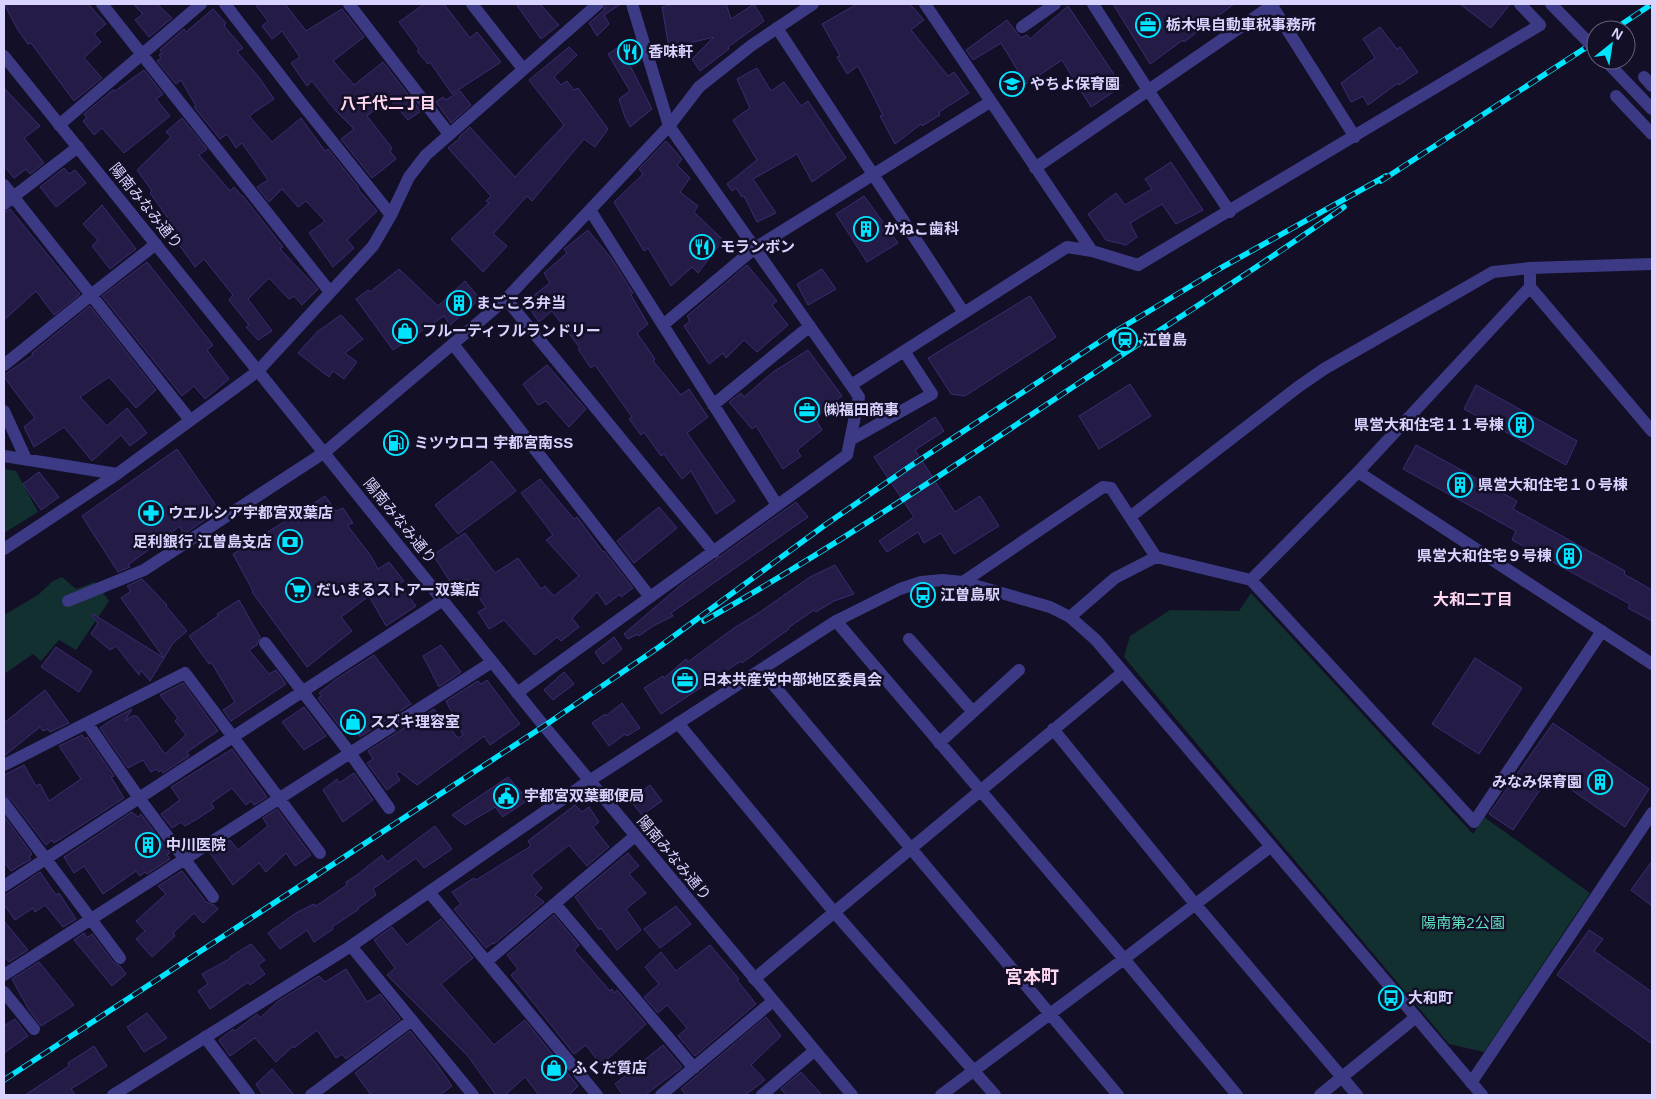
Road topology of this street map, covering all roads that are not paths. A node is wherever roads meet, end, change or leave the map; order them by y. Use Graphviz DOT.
graph roads {
  1 [pos="102,4"];
  2 [pos="201,4"];
  3 [pos="225,4"];
  4 [pos="349,4"];
  5 [pos="472,4"];
  6 [pos="598,4"];
  7 [pos="632,4"];
  8 [pos="813,4"];
  9 [pos="925,4"];
  10 [pos="1054,4"];
  11 [pos="1093,4"];
  12 [pos="1272,4"];
  13 [pos="1520,4"];
  14 [pos="1551,4"];
  15 [pos="1022,27"];
  16 [pos="777,28"];
  17 [pos="1586,40"];
  18 [pos="142,54"];
  19 [pos="4,56"];
  20 [pos="523,69"];
  21 [pos="1615,70"];
  22 [pos="1148,90"];
  23 [pos="1616,96"];
  24 [pos="990,102"];
  25 [pos="1652,109"];
  26 [pos="60,125"];
  27 [pos="669,126"];
  28 [pos="448,134"];
  29 [pos="1652,134"];
  30 [pos="1355,137"];
  31 [pos="78,148"];
  32 [pos="1035,168"];
  33 [pos="873,174"];
  34 [pos="4,185"];
  35 [pos="8,200"];
  36 [pos="590,210"];
  37 [pos="1230,212"];
  38 [pos="391,215"];
  39 [pos="156,244"];
  40 [pos="755,248"];
  41 [pos="1092,251"];
  42 [pos="1652,264"];
  43 [pos="1530,268"];
  44 [pos="1530,287"];
  45 [pos="330,292"];
  46 [pos="91,294"];
  47 [pos="506,299"];
  48 [pos="964,313"];
  49 [pos="663,326"];
  50 [pos="810,326"];
  51 [pos="453,344"];
  52 [pos="904,352"];
  53 [pos="4,365"];
  54 [pos="258,370"];
  55 [pos="852,385"];
  56 [pos="714,405"];
  57 [pos="4,411"];
  58 [pos="190,420"];
  59 [pos="1652,431"];
  60 [pos="850,440"];
  61 [pos="325,452"];
  62 [pos="4,456"];
  63 [pos="26,459"];
  64 [pos="1358,472"];
  65 [pos="117,474"];
  66 [pos="777,505"];
  67 [pos="1130,517"];
  68 [pos="4,549"];
  69 [pos="714,552"];
  70 [pos="1156,557"];
  71 [pos="1251,580"];
  72 [pos="963,582"];
  73 [pos="650,597"];
  74 [pos="443,600"];
  75 [pos="68,601"];
  76 [pos="1070,617"];
  77 [pos="836,621"];
  78 [pos="1602,631"];
  79 [pos="909,639"];
  80 [pos="265,643"];
  81 [pos="492,662"];
  82 [pos="1652,664"];
  83 [pos="760,670"];
  84 [pos="1019,670"];
  85 [pos="1123,672"];
  86 [pos="304,691"];
  87 [pos="517,693"];
  88 [pos="973,712"];
  89 [pos="87,723"];
  90 [pos="678,723"];
  91 [pos="1053,730"];
  92 [pos="234,737"];
  93 [pos="939,743"];
  94 [pos="350,753"];
  95 [pos="4,765"];
  96 [pos="589,781"];
  97 [pos="980,790"];
  98 [pos="139,798"];
  99 [pos="279,799"];
  100 [pos="4,803"];
  101 [pos="389,808"];
  102 [pos="1652,813"];
  103 [pos="635,836"];
  104 [pos="1270,847"];
  105 [pos="910,848"];
  106 [pos="320,853"];
  107 [pos="46,859"];
  108 [pos="185,859"];
  109 [pos="4,886"];
  110 [pos="429,892"];
  111 [pos="213,896"];
  112 [pos="555,904"];
  113 [pos="1195,904"];
  114 [pos="834,912"];
  115 [pos="92,918"];
  116 [pos="351,946"];
  117 [pos="120,958"];
  118 [pos="1124,959"];
  119 [pos="486,961"];
  120 [pos="4,975"];
  121 [pos="754,979"];
  122 [pos="4,992"];
  123 [pos="773,1001"];
  124 [pos="1050,1014"];
  125 [pos="1416,1017"];
  126 [pos="412,1020"];
  127 [pos="34,1029"];
  128 [pos="205,1037"];
  129 [pos="814,1051"];
  130 [pos="694,1068"];
  131 [pos="974,1070"];
  132 [pos="1342,1077"];
  133 [pos="1471,1082"];
  134 [pos="466,1093"];
  135 [pos="113,1095"];
  136 [pos="249,1095"];
  137 [pos="311,1095"];
  138 [pos="597,1095"];
  139 [pos="661,1095"];
  140 [pos="762,1095"];
  141 [pos="852,1095"];
  142 [pos="941,1095"];
  143 [pos="995,1095"];
  144 [pos="1118,1095"];
  145 [pos="1237,1095"];
  146 [pos="1320,1095"];
  147 [pos="1357,1095"];
  148 [pos="1482,1095"];
  1 -- 18 [label="street"];
  2 -- 18 [label="street"];
  3 -- 38 [label="street"];
  4 -- 28 [label="street"];
  5 -- 20 [label="street"];
  6 -- 20 [label="street"];
  7 -- 27 [label="street"];
  8 -- 16 [label="street"];
  9 -- 24 [label="street"];
  10 -- 15 [label="street"];
  11 -- 22 [label="street"];
  12 -- 22 [label="street"];
  12 -- 30 [label="street"];
  13 -- 30 [label="street"];
  14 -- 17 [label="street, bridge"];
  16 -- 27 [label="street"];
  16 -- 33 [label="street"];
  18 -- 26 [label="street"];
  18 -- 45 [label="street"];
  19 -- 26 [label="street, 陽南みなみ通り"];
  20 -- 28 [label="street"];
  21 -- 25 [label="street"];
  22 -- 32 [label="street"];
  22 -- 37 [label="street"];
  23 -- 29 [label="street"];
  24 -- 32 [label="street"];
  24 -- 33 [label="street"];
  26 -- 31 [label="street, 陽南みなみ通り"];
  27 -- 36 [label="street"];
  27 -- 40 [label="street"];
  28 -- 38 [label="street"];
  30 -- 37 [label="street"];
  31 -- 35 [label="street"];
  31 -- 39 [label="street, 陽南みなみ通り"];
  32 -- 41 [label="street"];
  33 -- 40 [label="street"];
  33 -- 48 [label="street"];
  34 -- 35 [label="street"];
  35 -- 46 [label="street"];
  36 -- 47 [label="street"];
  36 -- 49 [label="street"];
  37 -- 41 [label="street"];
  38 -- 45 [label="street"];
  39 -- 46 [label="street"];
  39 -- 54 [label="street, 陽南みなみ通り"];
  40 -- 49 [label="street"];
  40 -- 50 [label="street"];
  41 -- 48 [label="street"];
  42 -- 43 [label="street"];
  43 -- 44 [label="street"];
  43 -- 67 [label="street"];
  44 -- 59 [label="street"];
  44 -- 64 [label="street"];
  45 -- 54 [label="street"];
  46 -- 53 [label="street"];
  46 -- 58 [label="street"];
  47 -- 51 [label="street"];
  47 -- 69 [label="street"];
  48 -- 52 [label="street"];
  49 -- 56 [label="street"];
  50 -- 55 [label="street"];
  50 -- 56 [label="street"];
  51 -- 61 [label="street"];
  51 -- 73 [label="street"];
  52 -- 55 [label="street"];
  52 -- 60 [label="street"];
  54 -- 58 [label="street"];
  54 -- 61 [label="street, 陽南みなみ通り"];
  55 -- 60 [label="street"];
  56 -- 66 [label="street"];
  57 -- 63 [label="street"];
  58 -- 65 [label="street"];
  60 -- 66 [label="street"];
  61 -- 74 [label="street, 陽南みなみ通り"];
  61 -- 75 [label="street"];
  62 -- 63 [label="street"];
  63 -- 65 [label="street"];
  64 -- 71 [label="street"];
  64 -- 78 [label="street"];
  65 -- 68 [label="street"];
  66 -- 69 [label="street"];
  67 -- 70 [label="street"];
  67 -- 72 [label="street"];
  69 -- 73 [label="street"];
  70 -- 71 [label="street"];
  70 -- 76 [label="street"];
  71 -- 78 [label="street"];
  72 -- 76 [label="street"];
  72 -- 77 [label="street"];
  73 -- 87 [label="street"];
  74 -- 81 [label="street, 陽南みなみ通り"];
  74 -- 86 [label="street"];
  76 -- 85 [label="street"];
  77 -- 83 [label="street"];
  77 -- 93 [label="street"];
  78 -- 82 [label="street"];
  79 -- 88 [label="street"];
  80 -- 86 [label="street"];
  81 -- 87 [label="street, 陽南みなみ通り"];
  81 -- 94 [label="street"];
  83 -- 90 [label="street"];
  83 -- 105 [label="street"];
  84 -- 88 [label="street"];
  85 -- 91 [label="street"];
  85 -- 104 [label="street"];
  86 -- 92 [label="street"];
  86 -- 94 [label="street"];
  87 -- 96 [label="street, 陽南みなみ通り"];
  88 -- 93 [label="street"];
  89 -- 92 [label="street"];
  89 -- 95 [label="street"];
  89 -- 98 [label="street"];
  90 -- 96 [label="street"];
  90 -- 114 [label="street"];
  91 -- 97 [label="street"];
  91 -- 113 [label="street"];
  92 -- 98 [label="street"];
  92 -- 99 [label="street"];
  93 -- 97 [label="street"];
  94 -- 99 [label="street"];
  94 -- 101 [label="street"];
  96 -- 103 [label="street, 陽南みなみ通り"];
  96 -- 110 [label="street"];
  97 -- 105 [label="street"];
  97 -- 118 [label="street"];
  98 -- 107 [label="street"];
  98 -- 108 [label="street"];
  99 -- 106 [label="street"];
  99 -- 108 [label="street"];
  100 -- 107 [label="street"];
  102 -- 133 [label="street"];
  103 -- 112 [label="street"];
  103 -- 121 [label="street, 陽南みなみ通り"];
  104 -- 113 [label="street"];
  104 -- 125 [label="street"];
  105 -- 114 [label="street"];
  105 -- 124 [label="street"];
  107 -- 109 [label="street"];
  107 -- 115 [label="street"];
  108 -- 111 [label="street"];
  108 -- 115 [label="street"];
  110 -- 116 [label="street"];
  110 -- 119 [label="street"];
  112 -- 119 [label="street"];
  112 -- 130 [label="street"];
  113 -- 118 [label="street"];
  113 -- 132 [label="street"];
  114 -- 121 [label="street"];
  114 -- 131 [label="street"];
  115 -- 117 [label="street"];
  115 -- 120 [label="street"];
  116 -- 126 [label="street"];
  116 -- 128 [label="street"];
  118 -- 124 [label="street"];
  118 -- 145 [label="street"];
  119 -- 138 [label="street"];
  121 -- 123 [label="street, 陽南みなみ通り"];
  122 -- 127 [label="street"];
  123 -- 129 [label="street, 陽南みなみ通り"];
  123 -- 130 [label="street"];
  124 -- 131 [label="street"];
  124 -- 144 [label="street"];
  125 -- 132 [label="street"];
  125 -- 133 [label="street"];
  126 -- 134 [label="street"];
  126 -- 137 [label="street"];
  128 -- 135 [label="street"];
  128 -- 136 [label="street"];
  129 -- 140 [label="street"];
  129 -- 141 [label="street, 陽南みなみ通り"];
  130 -- 139 [label="street"];
  131 -- 142 [label="street"];
  131 -- 143 [label="street"];
  132 -- 146 [label="street"];
  132 -- 147 [label="street"];
  133 -- 148 [label="street"];
}
